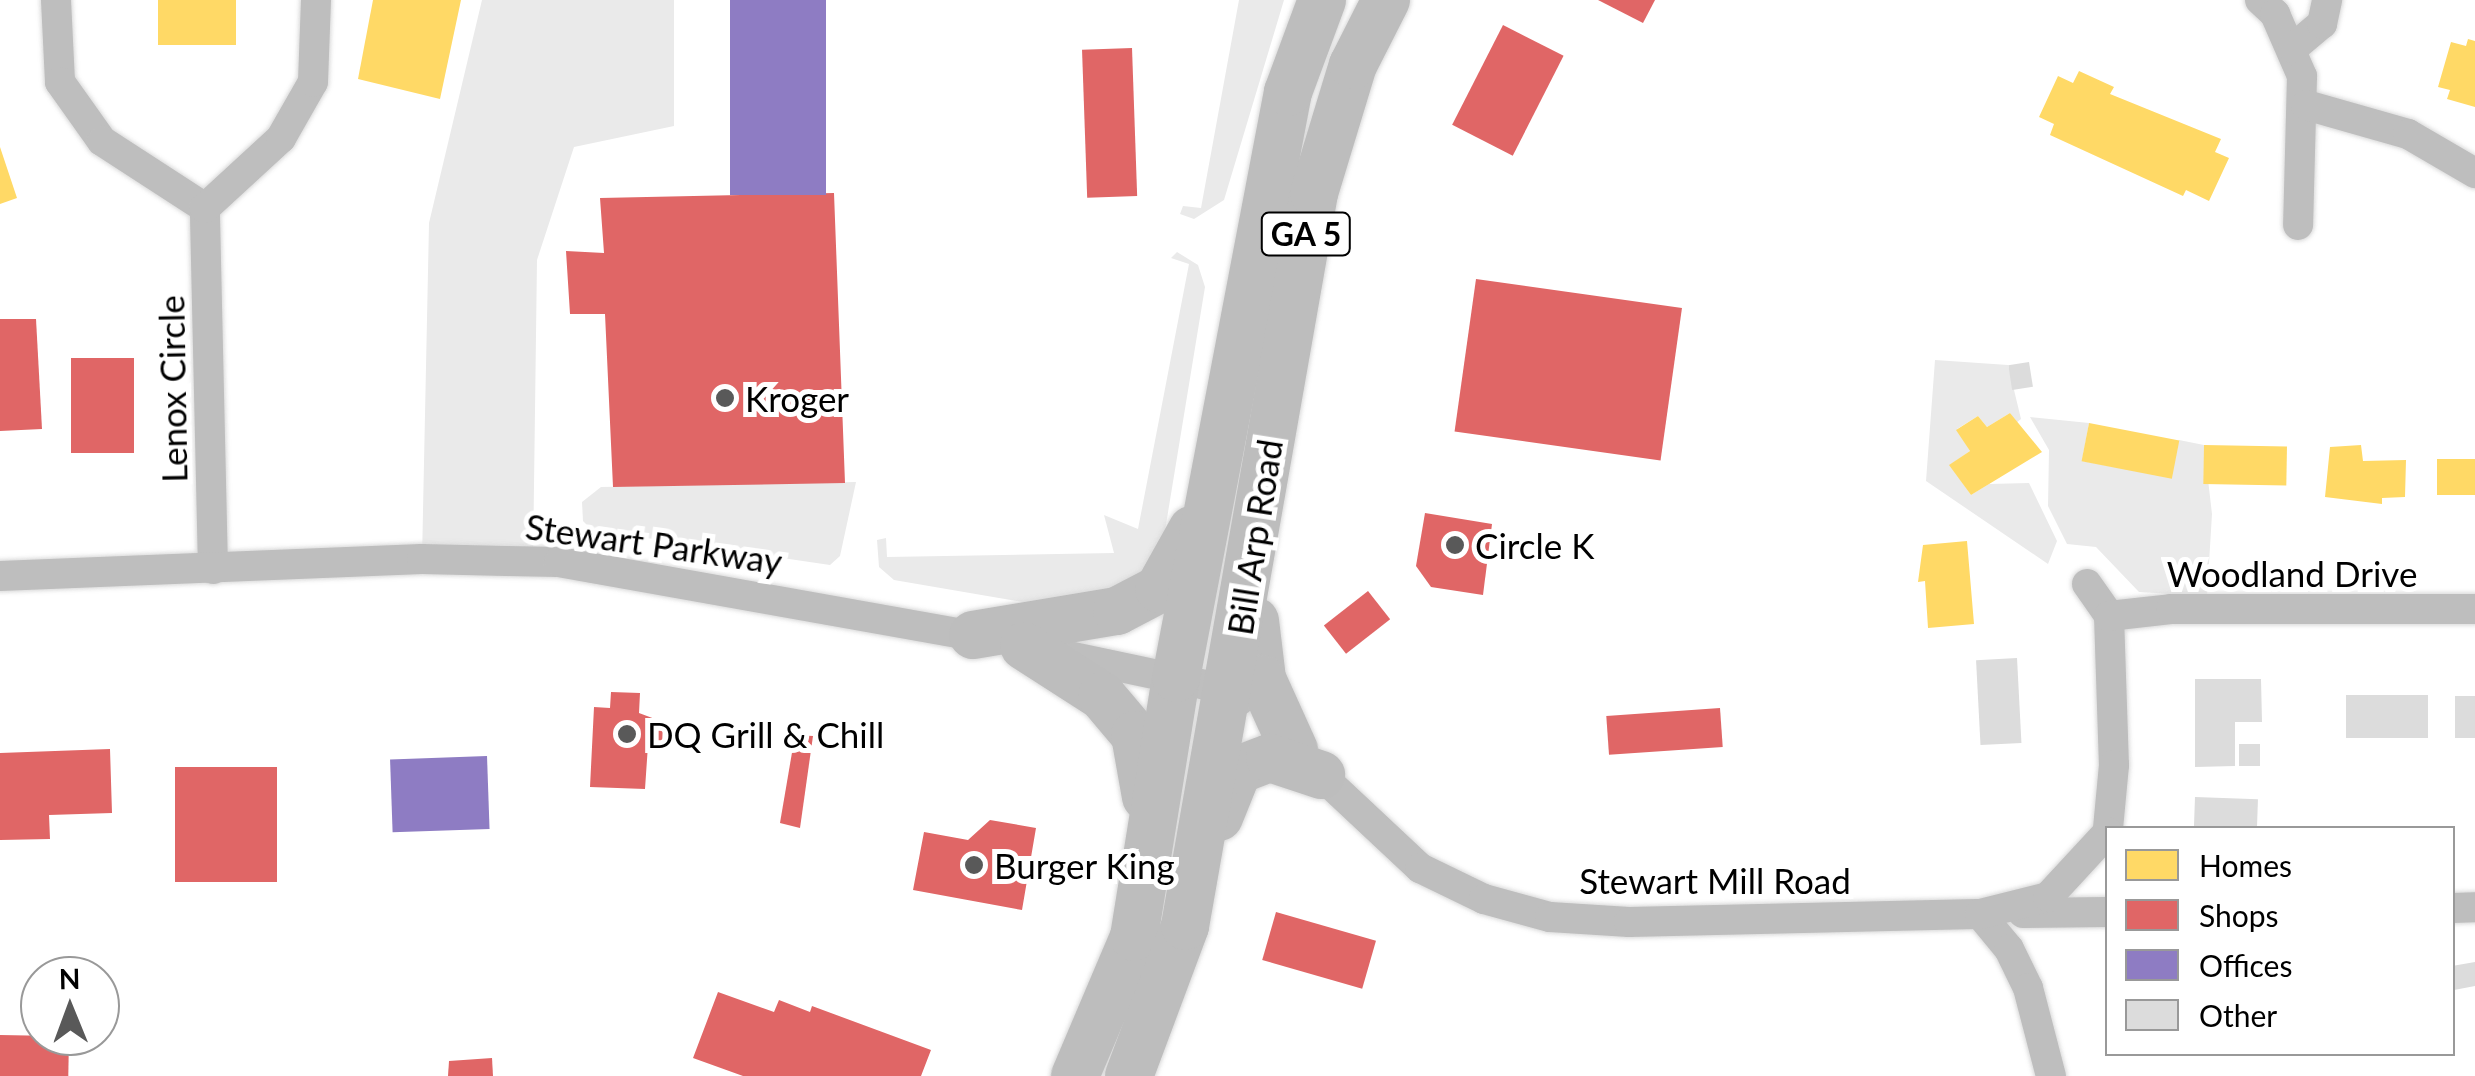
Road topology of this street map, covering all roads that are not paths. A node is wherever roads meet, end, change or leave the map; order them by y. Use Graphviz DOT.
graph roads {
  1 [pos="56,0"];
  2 [pos="316,0"];
  3 [pos="1322,0"];
  4 [pos="1386,0"];
  5 [pos="2260,0"];
  6 [pos="2327,0"];
  7 [pos="2293,48"];
  8 [pos="2306,105"];
  9 [pos="2475,173"];
  10 [pos="204,208"];
  11 [pos="2298,225"];
  12 [pos="1211,496"];
  13 [pos="214,569"];
  14 [pos="1246,569"];
  15 [pos="0,576"];
  16 [pos="2087,584"];
  17 [pos="2475,610"];
  18 [pos="2109,616"];
  19 [pos="973,635"];
  20 [pos="1024,646"];
  21 [pos="1176,678"];
  22 [pos="1230,690"];
  23 [pos="1308,762"];
  24 [pos="2108,826"];
  25 [pos="1152,829"];
  26 [pos="2105,833"];
  27 [pos="2105,912"];
  28 [pos="1980,914"];
  29 [pos="1185,926"];
  30 [pos="1074,1076"];
  31 [pos="1129,1076"];
  32 [pos="2051,1076"];
  1 -- 10 [label="street"];
  2 -- 10 [label="street"];
  3 -- 12 [label="main road, Bill Arp Road / GA 5"];
  4 -- 14 [label="main road, Bill Arp Road / GA 5"];
  5 -- 7 [label="street"];
  6 -- 7 [label="street"];
  7 -- 8 [label="street"];
  8 -- 9 [label="street"];
  8 -- 11 [label="street"];
  10 -- 13 [label="street, Lenox Circle"];
  12 -- 19 [label="main road"];
  12 -- 21 [label="main road, Bill Arp Road / GA 5"];
  13 -- 15 [label="street, Stewart Parkway"];
  13 -- 19 [label="street, Stewart Parkway"];
  14 -- 22 [label="main road, Bill Arp Road / GA 5"];
  14 -- 23 [label="main road"];
  16 -- 18 [label="street"];
  17 -- 18 [label="street, Woodland Drive"];
  18 -- 24 [label="street"];
  19 -- 20 [label="street, Stewart Parkway"];
  20 -- 21 [label="street, Stewart Parkway"];
  20 -- 25 [label="main road"];
  21 -- 22 [label="street, Stewart Parkway"];
  21 -- 25 [label="main road, Bill Arp Road / GA 5"];
  22 -- 23 [label="street, Stewart Mill Road"];
  22 -- 29 [label="main road, Bill Arp Road / GA 5"];
  23 -- 28 [label="street, Stewart Mill Road"];
  23 -- 29 [label="main road"];
  25 -- 30 [label="main road, Bill Arp Road / GA 5"];
  26 -- 28 [label="street"];
  27 -- 28 [label="street"];
  28 -- 32 [label="street"];
  29 -- 31 [label="main road, Bill Arp Road / GA 5"];
}
